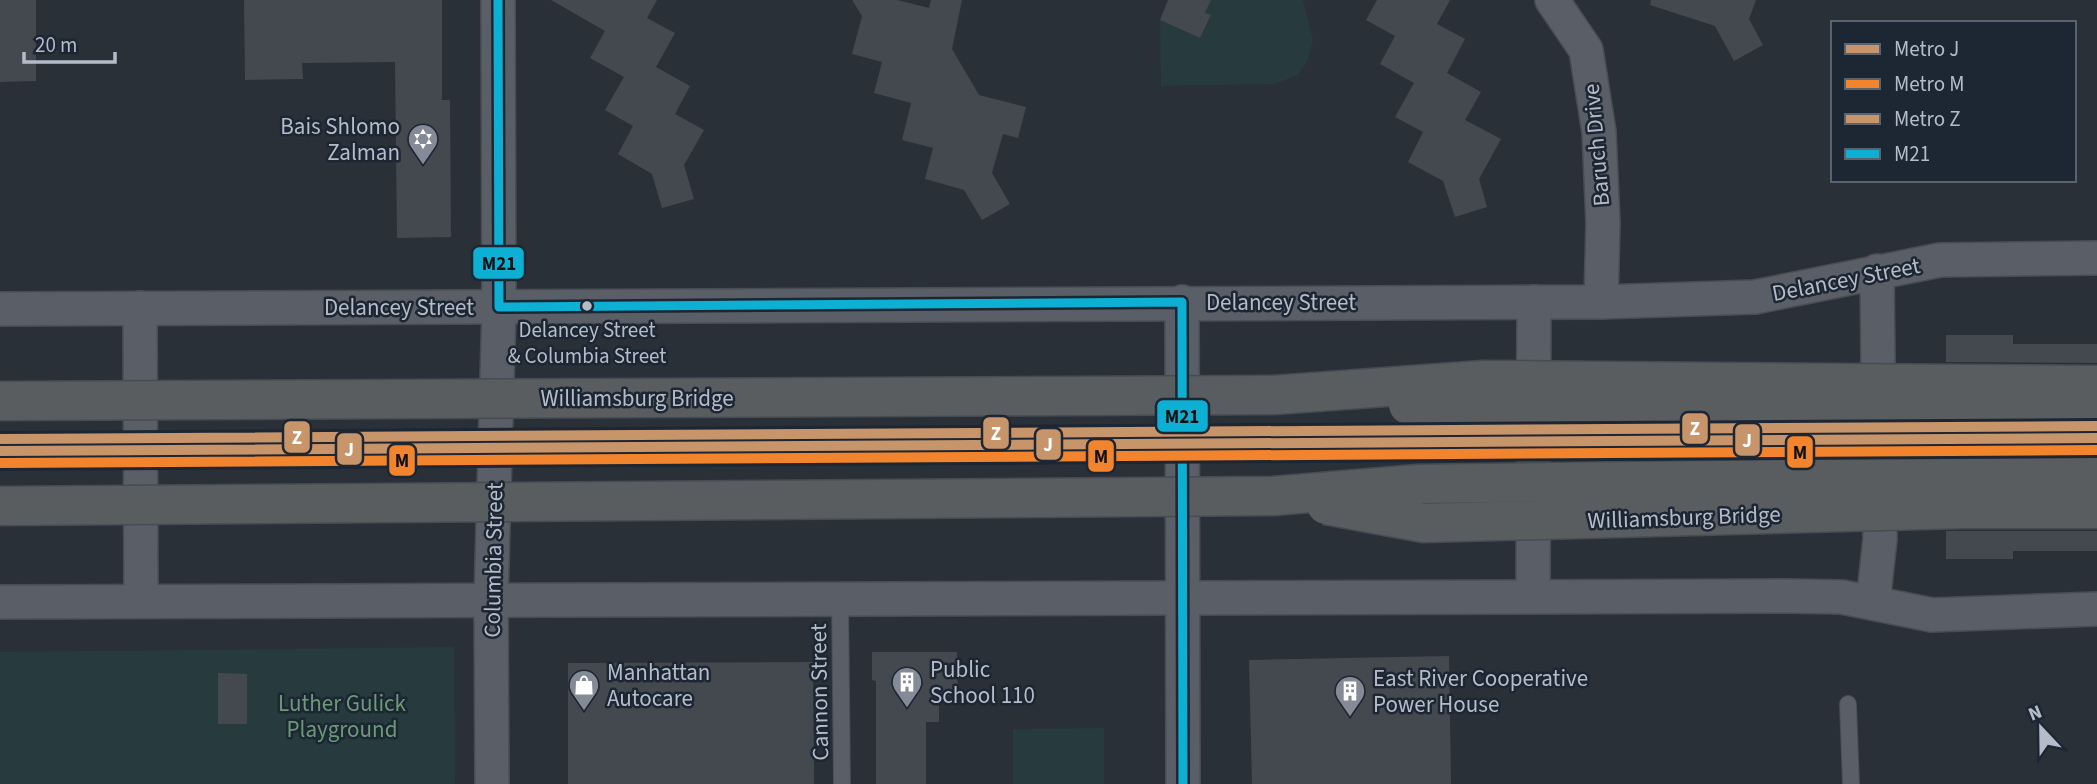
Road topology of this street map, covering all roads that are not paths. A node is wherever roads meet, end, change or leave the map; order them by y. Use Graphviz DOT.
graph roads {
  1 [pos="498,0"];
  2 [pos="1552,0"];
  3 [pos="2097,258"];
  4 [pos="1877,271"];
  5 [pos="1182,302"];
  6 [pos="1534,302"];
  7 [pos="1601,302"];
  8 [pos="499,307"];
  9 [pos="140,308"];
  10 [pos="0,309"];
  11 [pos="2097,386"];
  12 [pos="1274,395"];
  13 [pos="0,401"];
  14 [pos="2097,413"];
  15 [pos="2097,475"];
  16 [pos="1273,496"];
  17 [pos="0,506"];
  18 [pos="2097,509"];
  19 [pos="1533,596"];
  20 [pos="1181,598"];
  21 [pos="840,599"];
  22 [pos="491,600"];
  23 [pos="141,601"];
  24 [pos="0,602"];
  25 [pos="1872,603"];
  26 [pos="2097,609"];
  27 [pos="1848,704"];
  28 [pos="492,784"];
  29 [pos="842,784"];
  30 [pos="1183,784"];
  31 [pos="1852,784"];
  1 -- 8 [label="street, Columbia Street"];
  2 -- 7 [label="street, Baruch Drive"];
  3 -- 4 [label="street, Delancey Street"];
  4 -- 7 [label="street, Delancey Street"];
  4 -- 25 [label="street"];
  5 -- 6 [label="street, Delancey Street"];
  5 -- 8 [label="street, Delancey Street"];
  5 -- 20 [label="street"];
  6 -- 7 [label="street, Delancey Street"];
  6 -- 19 [label="street"];
  8 -- 9 [label="street, Delancey Street"];
  8 -- 22 [label="street, Columbia Street"];
  9 -- 10 [label="street, Delancey Street"];
  9 -- 23 [label="street"];
  11 -- 12 [label="highway, Williamsburg Bridge, bridge"];
  12 -- 13 [label="highway, Williamsburg Bridge, bridge"];
  12 -- 14 [label="highway, Williamsburg Bridge, bridge"];
  15 -- 16 [label="highway, Williamsburg Bridge, bridge"];
  16 -- 17 [label="highway, Williamsburg Bridge, bridge"];
  16 -- 18 [label="highway, Williamsburg Bridge, bridge"];
  19 -- 20 [label="street"];
  19 -- 25 [label="street"];
  20 -- 21 [label="street"];
  20 -- 30 [label="street"];
  21 -- 22 [label="street"];
  21 -- 29 [label="lane, Cannon Street"];
  22 -- 23 [label="street"];
  22 -- 28 [label="street, Columbia Street"];
  23 -- 24 [label="street"];
  25 -- 26 [label="street"];
  27 -- 31 [label="lane"];
}
